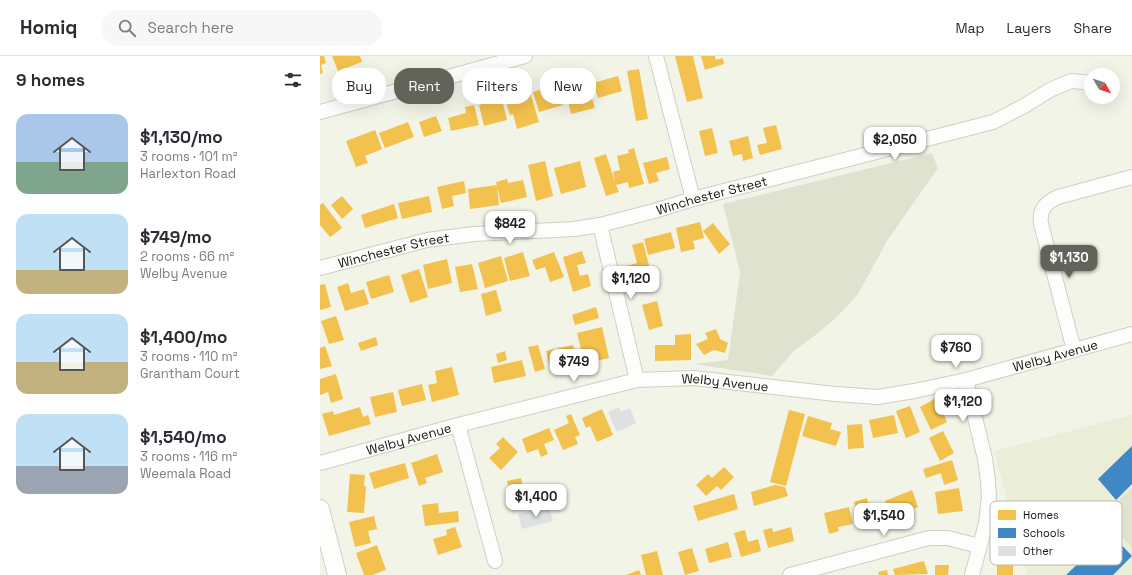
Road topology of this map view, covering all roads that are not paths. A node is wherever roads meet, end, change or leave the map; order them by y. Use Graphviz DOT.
graph roads {
  1 [pos="525,56"];
  2 [pos="656,56"];
  3 [pos="1084,82"];
  4 [pos="320,112"];
  5 [pos="1132,177"];
  6 [pos="693,199"];
  7 [pos="600,225"];
  8 [pos="320,268"];
  9 [pos="1132,334"];
  10 [pos="1074,350"];
  11 [pos="637,380"];
  12 [pos="966,380"];
  13 [pos="458,426"];
  14 [pos="320,463"];
  15 [pos="320,509"];
  16 [pos="979,546"];
  17 [pos="320,558"];
  18 [pos="495,561"];
  19 [pos="814,572"];
  20 [pos="324,575"];
  21 [pos="337,575"];
  22 [pos="790,575"];
  23 [pos="972,575"];
  1 -- 4 [label="street"];
  2 -- 6 [label="street"];
  3 -- 6 [label="street, Winchester Street"];
  5 -- 10 [label="street"];
  6 -- 7 [label="street, Winchester Street"];
  7 -- 8 [label="street, Winchester Street"];
  7 -- 11 [label="street"];
  9 -- 10 [label="street, Welby Avenue"];
  10 -- 12 [label="street, Welby Avenue"];
  11 -- 12 [label="street, Welby Avenue"];
  11 -- 13 [label="street, Welby Avenue"];
  12 -- 16 [label="street"];
  13 -- 14 [label="street, Welby Avenue"];
  13 -- 18 [label="street"];
  15 -- 21 [label="main road"];
  16 -- 19 [label="street"];
  16 -- 23 [label="street"];
  17 -- 20 [label="main road"];
  19 -- 22 [label="street"];
}
